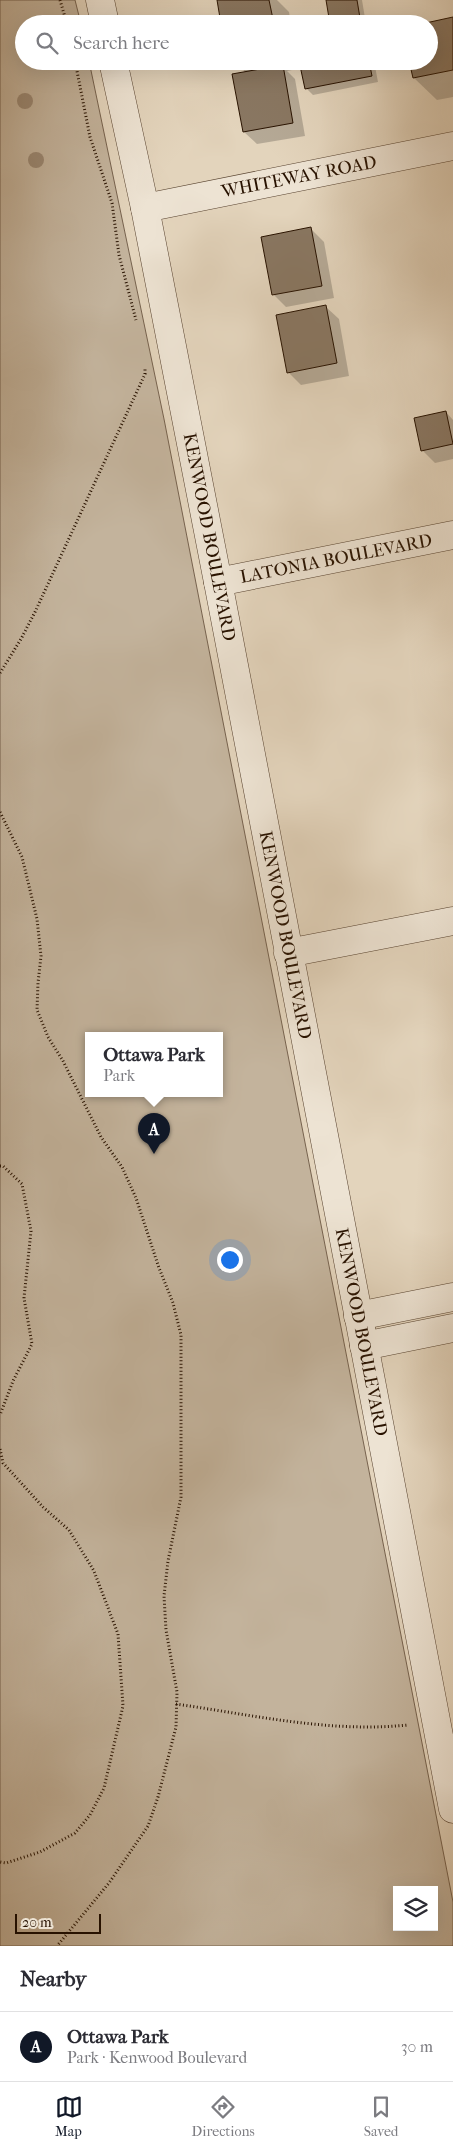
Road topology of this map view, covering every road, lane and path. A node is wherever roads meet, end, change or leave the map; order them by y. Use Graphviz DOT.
graph roads {
  1 [pos="60,0"];
  2 [pos="100,0"];
  3 [pos="64,15"];
  4 [pos="103,15"];
  5 [pos="77,70"];
  6 [pos="115,70"];
  7 [pos="453,146"];
  8 [pos="145,208"];
  9 [pos="137,325"];
  10 [pos="146,366"];
  11 [pos="453,536"];
  12 [pos="218,582"];
  13 [pos="0,673"];
  14 [pos="0,812"];
  15 [pos="453,920"];
  16 [pos="288,953"];
  17 [pos="0,1166"];
  18 [pos="453,1297"];
  19 [pos="358,1316"];
  20 [pos="453,1328"];
  21 [pos="364,1346"];
  22 [pos="0,1415"];
  23 [pos="0,1450"];
  24 [pos="176,1704"];
  25 [pos="444,1719"];
  26 [pos="453,1809"];
  27 [pos="0,1862"];
  28 [pos="56,1946"];
  1 -- 3 [label="path"];
  2 -- 4 [label="street"];
  5 -- 9 [label="path"];
  6 -- 8 [label="street, KENWOOD BOULEVARD"];
  7 -- 8 [label="street, WHITEWAY ROAD"];
  8 -- 12 [label="street, KENWOOD BOULEVARD"];
  10 -- 13 [label="path"];
  11 -- 12 [label="street, LATONIA BOULEVARD"];
  12 -- 16 [label="street, KENWOOD BOULEVARD"];
  14 -- 24 [label="path"];
  15 -- 16 [label="street"];
  16 -- 19 [label="street, KENWOOD BOULEVARD"];
  17 -- 22 [label="path"];
  18 -- 19 [label="street"];
  19 -- 21 [label="street, KENWOOD BOULEVARD"];
  20 -- 21 [label="street"];
  21 -- 25 [label="street, KENWOOD BOULEVARD"];
  23 -- 27 [label="path"];
  24 -- 25 [label="path"];
  24 -- 28 [label="path"];
  25 -- 26 [label="street, KENWOOD BOULEVARD"];
}
